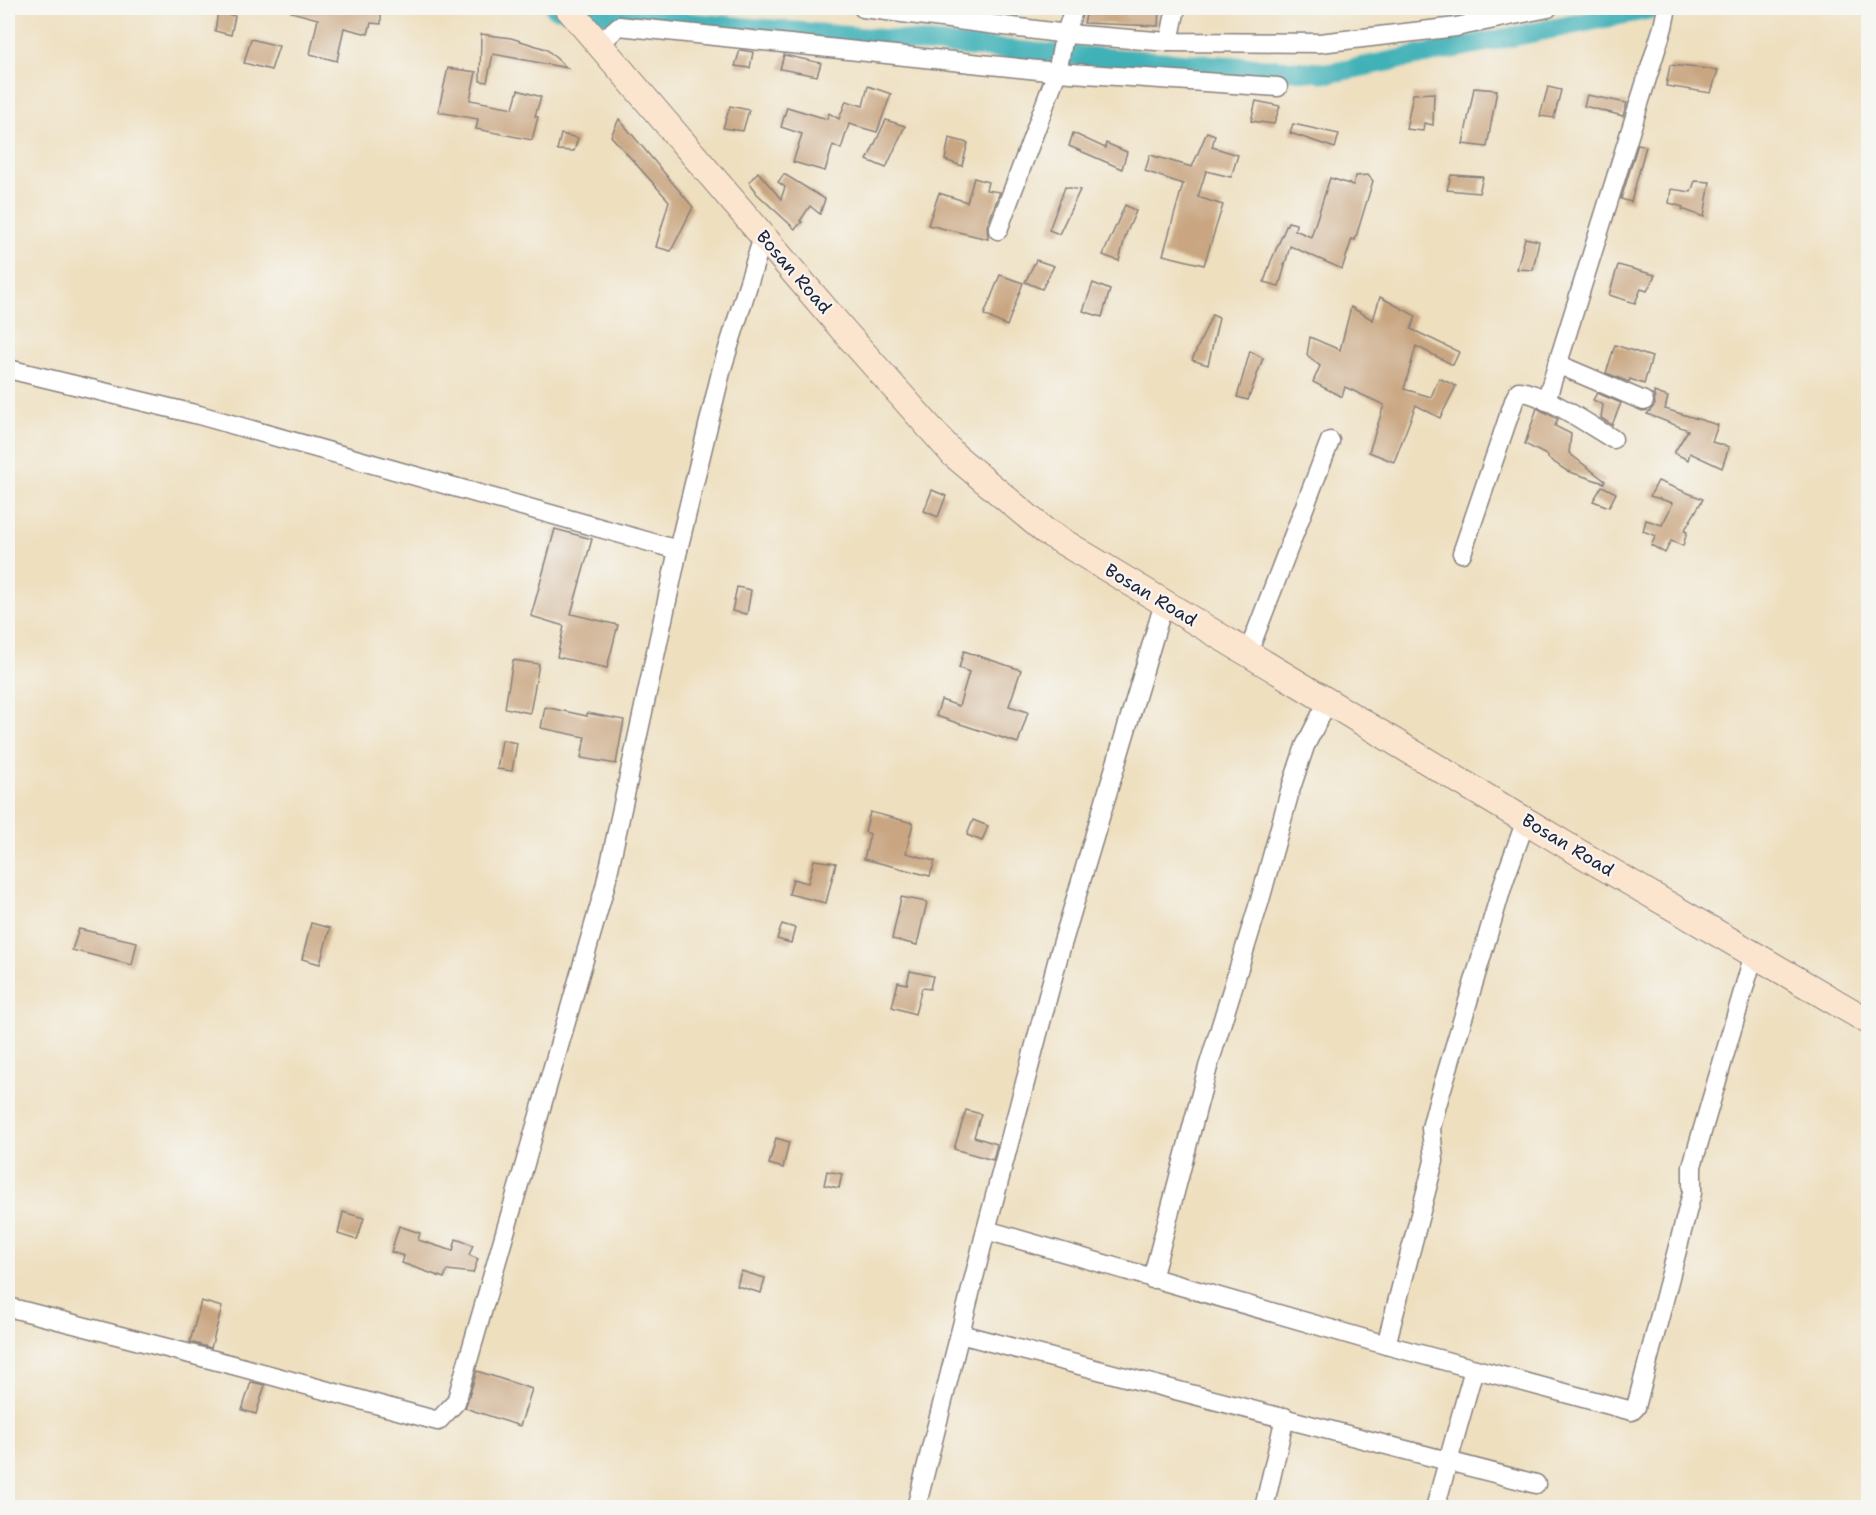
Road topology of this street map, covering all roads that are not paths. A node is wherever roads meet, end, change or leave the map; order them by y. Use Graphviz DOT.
graph roads {
  1 [pos="568,8"];
  2 [pos="863,8"];
  3 [pos="1074,8"];
  4 [pos="1176,8"];
  5 [pos="1548,8"];
  6 [pos="1667,8"];
  7 [pos="594,38"];
  8 [pos="1065,38"];
  9 [pos="1169,42"];
  10 [pos="1058,66"];
  11 [pos="1278,87"];
  12 [pos="998,230"];
  13 [pos="764,237"];
  14 [pos="1557,364"];
  15 [pos="8,369"];
  16 [pos="1546,401"];
  17 [pos="1644,401"];
  18 [pos="1613,439"];
  19 [pos="1330,441"];
  20 [pos="678,550"];
  21 [pos="1462,553"];
  22 [pos="1164,603"];
  23 [pos="1248,653"];
  24 [pos="1328,701"];
  25 [pos="1526,820"];
  26 [pos="1754,954"];
  27 [pos="1869,1021"];
  28 [pos="986,1230"];
  29 [pos="1152,1279"];
  30 [pos="8,1307"];
  31 [pos="960,1334"];
  32 [pos="1386,1345"];
  33 [pos="1474,1369"];
  34 [pos="1285,1418"];
  35 [pos="1448,1460"];
  36 [pos="1536,1484"];
  37 [pos="1269,1506"];
  38 [pos="916,1508"];
  39 [pos="1435,1508"];
  1 -- 7 [label="main road, Bosan Road"];
  2 -- 8 [label="street"];
  3 -- 8 [label="street"];
  4 -- 9 [label="street"];
  5 -- 9 [label="street"];
  6 -- 14 [label="street"];
  7 -- 10 [label="street"];
  7 -- 13 [label="main road, Bosan Road"];
  8 -- 9 [label="street"];
  8 -- 10 [label="street"];
  10 -- 11 [label="street"];
  10 -- 12 [label="street"];
  13 -- 20 [label="street"];
  13 -- 22 [label="main road, Bosan Road"];
  14 -- 16 [label="street"];
  14 -- 17 [label="street"];
  15 -- 20 [label="street"];
  16 -- 18 [label="street"];
  16 -- 21 [label="street"];
  19 -- 23 [label="street"];
  20 -- 30 [label="street"];
  22 -- 23 [label="main road, Bosan Road"];
  22 -- 28 [label="street"];
  23 -- 24 [label="main road, Bosan Road"];
  24 -- 25 [label="main road, Bosan Road"];
  24 -- 29 [label="street"];
  25 -- 26 [label="main road, Bosan Road"];
  25 -- 32 [label="street"];
  26 -- 27 [label="main road, Bosan Road"];
  26 -- 33 [label="street"];
  28 -- 29 [label="street"];
  28 -- 31 [label="street"];
  29 -- 32 [label="street"];
  31 -- 34 [label="street"];
  31 -- 38 [label="street"];
  32 -- 33 [label="street"];
  33 -- 35 [label="street"];
  34 -- 35 [label="street"];
  34 -- 37 [label="street"];
  35 -- 36 [label="street"];
  35 -- 39 [label="street"];
}
